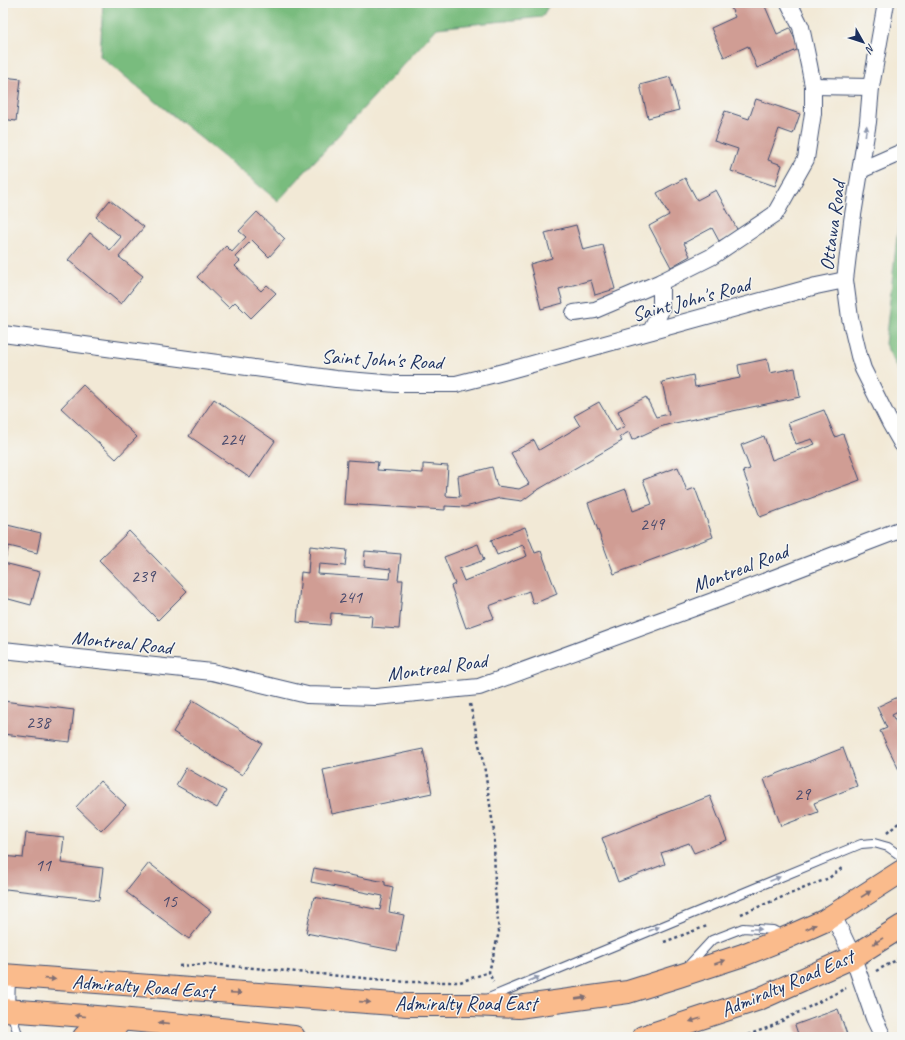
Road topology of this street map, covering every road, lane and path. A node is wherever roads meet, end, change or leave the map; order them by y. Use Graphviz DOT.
graph roads {
  1 [pos="789,3"];
  2 [pos="886,3"];
  3 [pos="813,86"];
  4 [pos="871,87"];
  5 [pos="902,152"];
  6 [pos="861,170"];
  7 [pos="845,280"];
  8 [pos="661,282"];
  9 [pos="574,313"];
  10 [pos="651,331"];
  11 [pos="3,334"];
  12 [pos="902,444"];
  13 [pos="902,529"];
  14 [pos="3,650"];
  15 [pos="465,688"];
  16 [pos="902,857"];
  17 [pos="902,870"];
  18 [pos="833,915"];
  19 [pos="902,926"];
  20 [pos="853,957"];
  21 [pos="902,957"];
  22 [pos="7,976"];
  23 [pos="861,980"];
  24 [pos="498,994"];
  25 [pos="472,1005"];
  26 [pos="6,1010"];
  27 [pos="133,1020"];
  28 [pos="19,1037"];
  29 [pos="84,1037"];
  30 [pos="294,1037"];
  31 [pos="643,1037"];
  32 [pos="742,1037"];
  33 [pos="883,1037"];
  1 -- 3 [label="street"];
  2 -- 4 [label="street, Ottawa Road"];
  3 -- 4 [label="street"];
  3 -- 8 [label="street"];
  6 -- 4 [label="street, Ottawa Road, one-way"];
  5 -- 6 [label="street"];
  6 -- 7 [label="street, Ottawa Road"];
  7 -- 10 [label="street, Saint John's Road"];
  7 -- 12 [label="street, Ottawa Road"];
  8 -- 9 [label="street"];
  8 -- 10 [label="street"];
  10 -- 11 [label="street, Saint John's Road"];
  13 -- 15 [label="street, Montreal Road"];
  14 -- 15 [label="street, Montreal Road"];
  15 -- 24 [label="path"];
  24 -- 16 [label="lane, one-way"];
  18 -- 17 [label="main road, Admiralty Road East, one-way"];
  18 -- 20 [label="street"];
  25 -- 18 [label="main road, Admiralty Road East, one-way"];
  19 -- 20 [label="main road, Admiralty Road East, one-way"];
  20 -- 23 [label="street"];
  20 -- 31 [label="main road, Admiralty Road East, one-way"];
  21 -- 23 [label="path"];
  22 -- 25 [label="main road, Admiralty Road East, one-way"];
  22 -- 26 [label="lane"];
  23 -- 32 [label="path"];
  23 -- 33 [label="street"];
  24 -- 25 [label="lane"];
  27 -- 26 [label="main road, Admiralty Road East, one-way"];
  26 -- 28 [label="lane"];
  27 -- 29 [label="main road"];
  30 -- 27 [label="main road, Admiralty Road East, one-way"];
}
